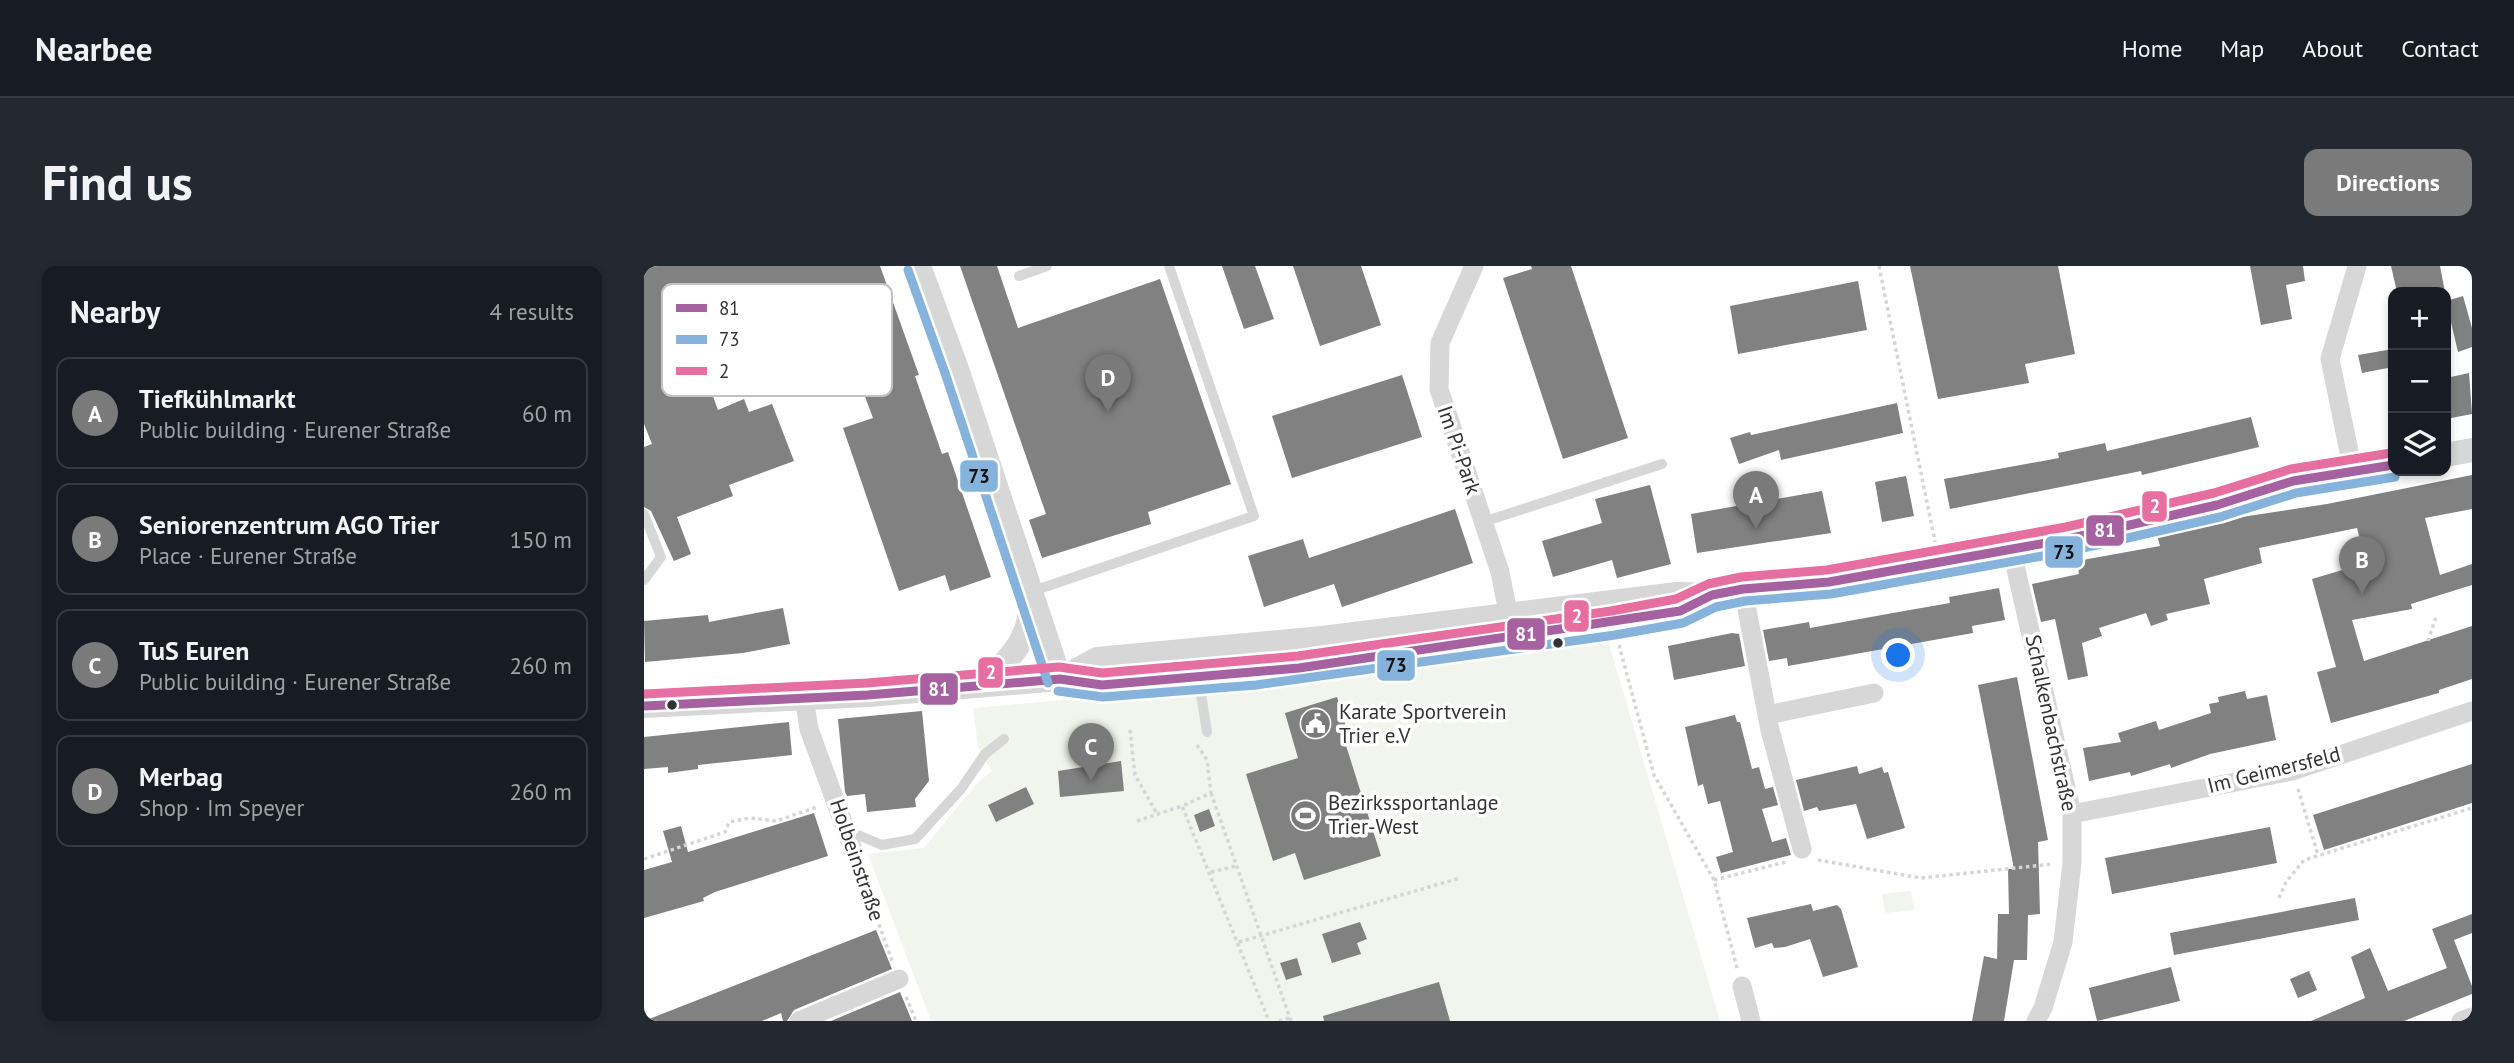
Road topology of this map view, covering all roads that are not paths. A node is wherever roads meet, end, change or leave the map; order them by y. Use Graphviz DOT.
graph roads {
  1 [pos="919,266"];
  2 [pos="1047,266"];
  3 [pos="1169,266"];
  4 [pos="1474,266"];
  5 [pos="2357,266"];
  6 [pos="1019,276"];
  7 [pos="2472,450"];
  8 [pos="2451,454"];
  9 [pos="1662,464"];
  10 [pos="2388,466"];
  11 [pos="2353,471"];
  12 [pos="644,514"];
  13 [pos="1483,522"];
  14 [pos="2011,548"];
  15 [pos="644,579"];
  16 [pos="1743,589"];
  17 [pos="1033,591"];
  18 [pos="1712,596"];
  19 [pos="1511,625"];
  20 [pos="1322,638"];
  21 [pos="1194,650"];
  22 [pos="1328,662"];
  23 [pos="1199,678"];
  24 [pos="1060,679"];
  25 [pos="984,684"];
  26 [pos="1874,693"];
  27 [pos="804,698"];
  28 [pos="644,706"];
  29 [pos="2472,711"];
  30 [pos="1767,715"];
  31 [pos="1207,732"];
  32 [pos="1004,739"];
  33 [pos="2072,814"];
  34 [pos="849,839"];
  35 [pos="1803,856"];
  36 [pos="898,979"];
  37 [pos="1742,986"];
  38 [pos="2472,1017"];
  39 [pos="799,1021"];
  40 [pos="1751,1021"];
  41 [pos="2036,1021"];
  42 [pos="2461,1021"];
  1 -- 17 [label="street"];
  2 -- 6 [label="lane"];
  3 -- 17 [label="lane"];
  4 -- 13 [label="street, Im Pi-Park"];
  5 -- 11 [label="street"];
  7 -- 8 [label="street"];
  9 -- 13 [label="lane"];
  10 -- 11 [label="street"];
  11 -- 14 [label="street"];
  12 -- 15 [label="lane"];
  13 -- 19 [label="street, Im Pi-Park"];
  14 -- 16 [label="street"];
  14 -- 33 [label="street, Schalkenbachstraße"];
  16 -- 18 [label="street"];
  16 -- 30 [label="street"];
  17 -- 24 [label="street"];
  17 -- 25 [label="street"];
  18 -- 19 [label="street"];
  18 -- 19 [label="street"];
  19 -- 20 [label="street"];
  19 -- 22 [label="street"];
  20 -- 21 [label="street"];
  20 -- 22 [label="lane"];
  21 -- 23 [label="lane"];
  21 -- 24 [label="street"];
  22 -- 23 [label="street"];
  23 -- 24 [label="street"];
  23 -- 31 [label="lane"];
  24 -- 25 [label="street"];
  25 -- 27 [label="street"];
  26 -- 30 [label="street"];
  27 -- 28 [label="street"];
  27 -- 34 [label="street, Holbeinstraße"];
  29 -- 33 [label="street, Im Geimersfeld"];
  30 -- 35 [label="street"];
  32 -- 34 [label="lane"];
  33 -- 41 [label="street, Schalkenbachstraße"];
  36 -- 39 [label="street"];
  37 -- 40 [label="street"];
  38 -- 42 [label="street"];
}
